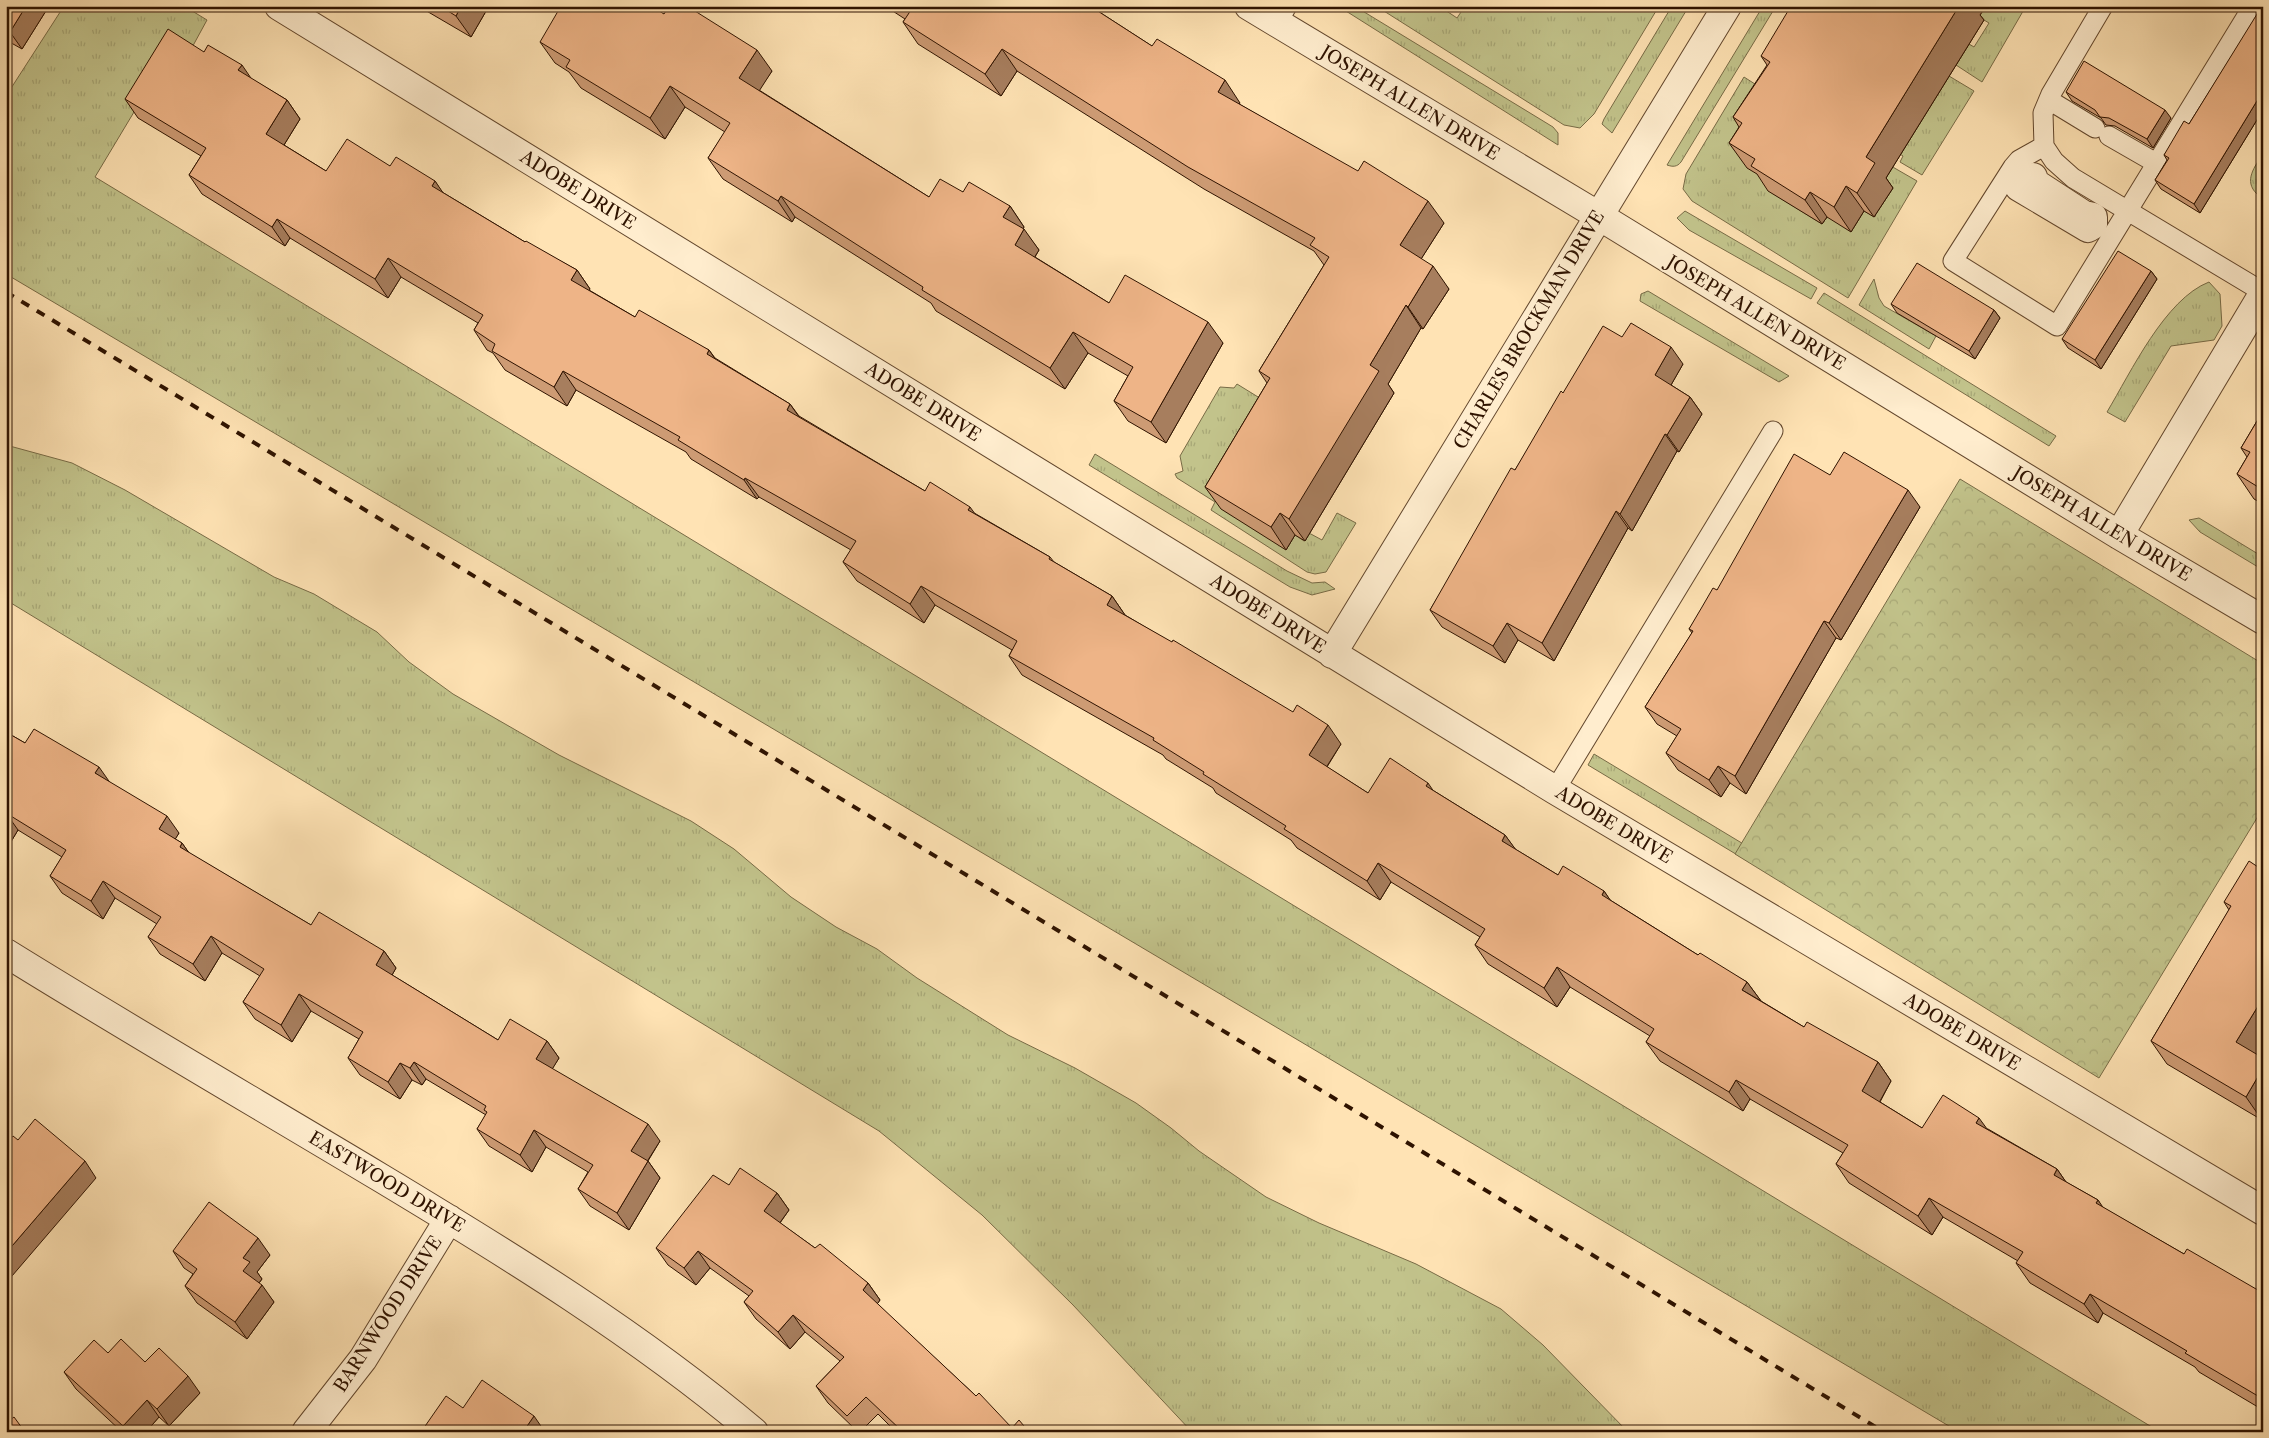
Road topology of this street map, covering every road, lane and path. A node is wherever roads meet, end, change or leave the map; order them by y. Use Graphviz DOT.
graph roads {
  1 [pos="1249,6"];
  2 [pos="1727,6"];
  3 [pos="2103,6"];
  4 [pos="2253,6"];
  5 [pos="284,8"];
  6 [pos="1282,15"];
  7 [pos="2048,100"];
  8 [pos="2044,146"];
  9 [pos="2156,163"];
  10 [pos="2127,210"];
  11 [pos="1599,216"];
  12 [pos="2263,293"];
  13 [pos="1772,431"];
  14 [pos="2118,535"];
  15 [pos="2263,620"];
  16 [pos="1332,654"];
  17 [pos="1555,790"];
  18 [pos="8,957"];
  19 [pos="2263,1211"];
  20 [pos="449,1219"];
  21 [pos="306,1432"];
  22 [pos="754,1432"];
  1 -- 6 [label="street, JOSEPH ALLEN DRIVE"];
  2 -- 11 [label="street, CHARLES BROCKMAN DRIVE"];
  3 -- 7 [label="lane"];
  4 -- 9 [label="lane"];
  5 -- 16 [label="street, ADOBE DRIVE"];
  6 -- 11 [label="street, JOSEPH ALLEN DRIVE"];
  7 -- 8 [label="lane"];
  7 -- 9 [label="lane"];
  8 -- 10 [label="lane"];
  8 -- 10 [label="lane"];
  9 -- 10 [label="lane"];
  10 -- 12 [label="lane"];
  11 -- 14 [label="street, JOSEPH ALLEN DRIVE"];
  11 -- 16 [label="street, CHARLES BROCKMAN DRIVE"];
  12 -- 14 [label="street"];
  13 -- 17 [label="lane"];
  14 -- 15 [label="street, JOSEPH ALLEN DRIVE"];
  16 -- 17 [label="street, ADOBE DRIVE"];
  17 -- 19 [label="street, ADOBE DRIVE"];
  18 -- 20 [label="street, EASTWOOD DRIVE"];
  20 -- 21 [label="street, BARNWOOD DRIVE"];
  20 -- 22 [label="street, EASTWOOD DRIVE"];
}
